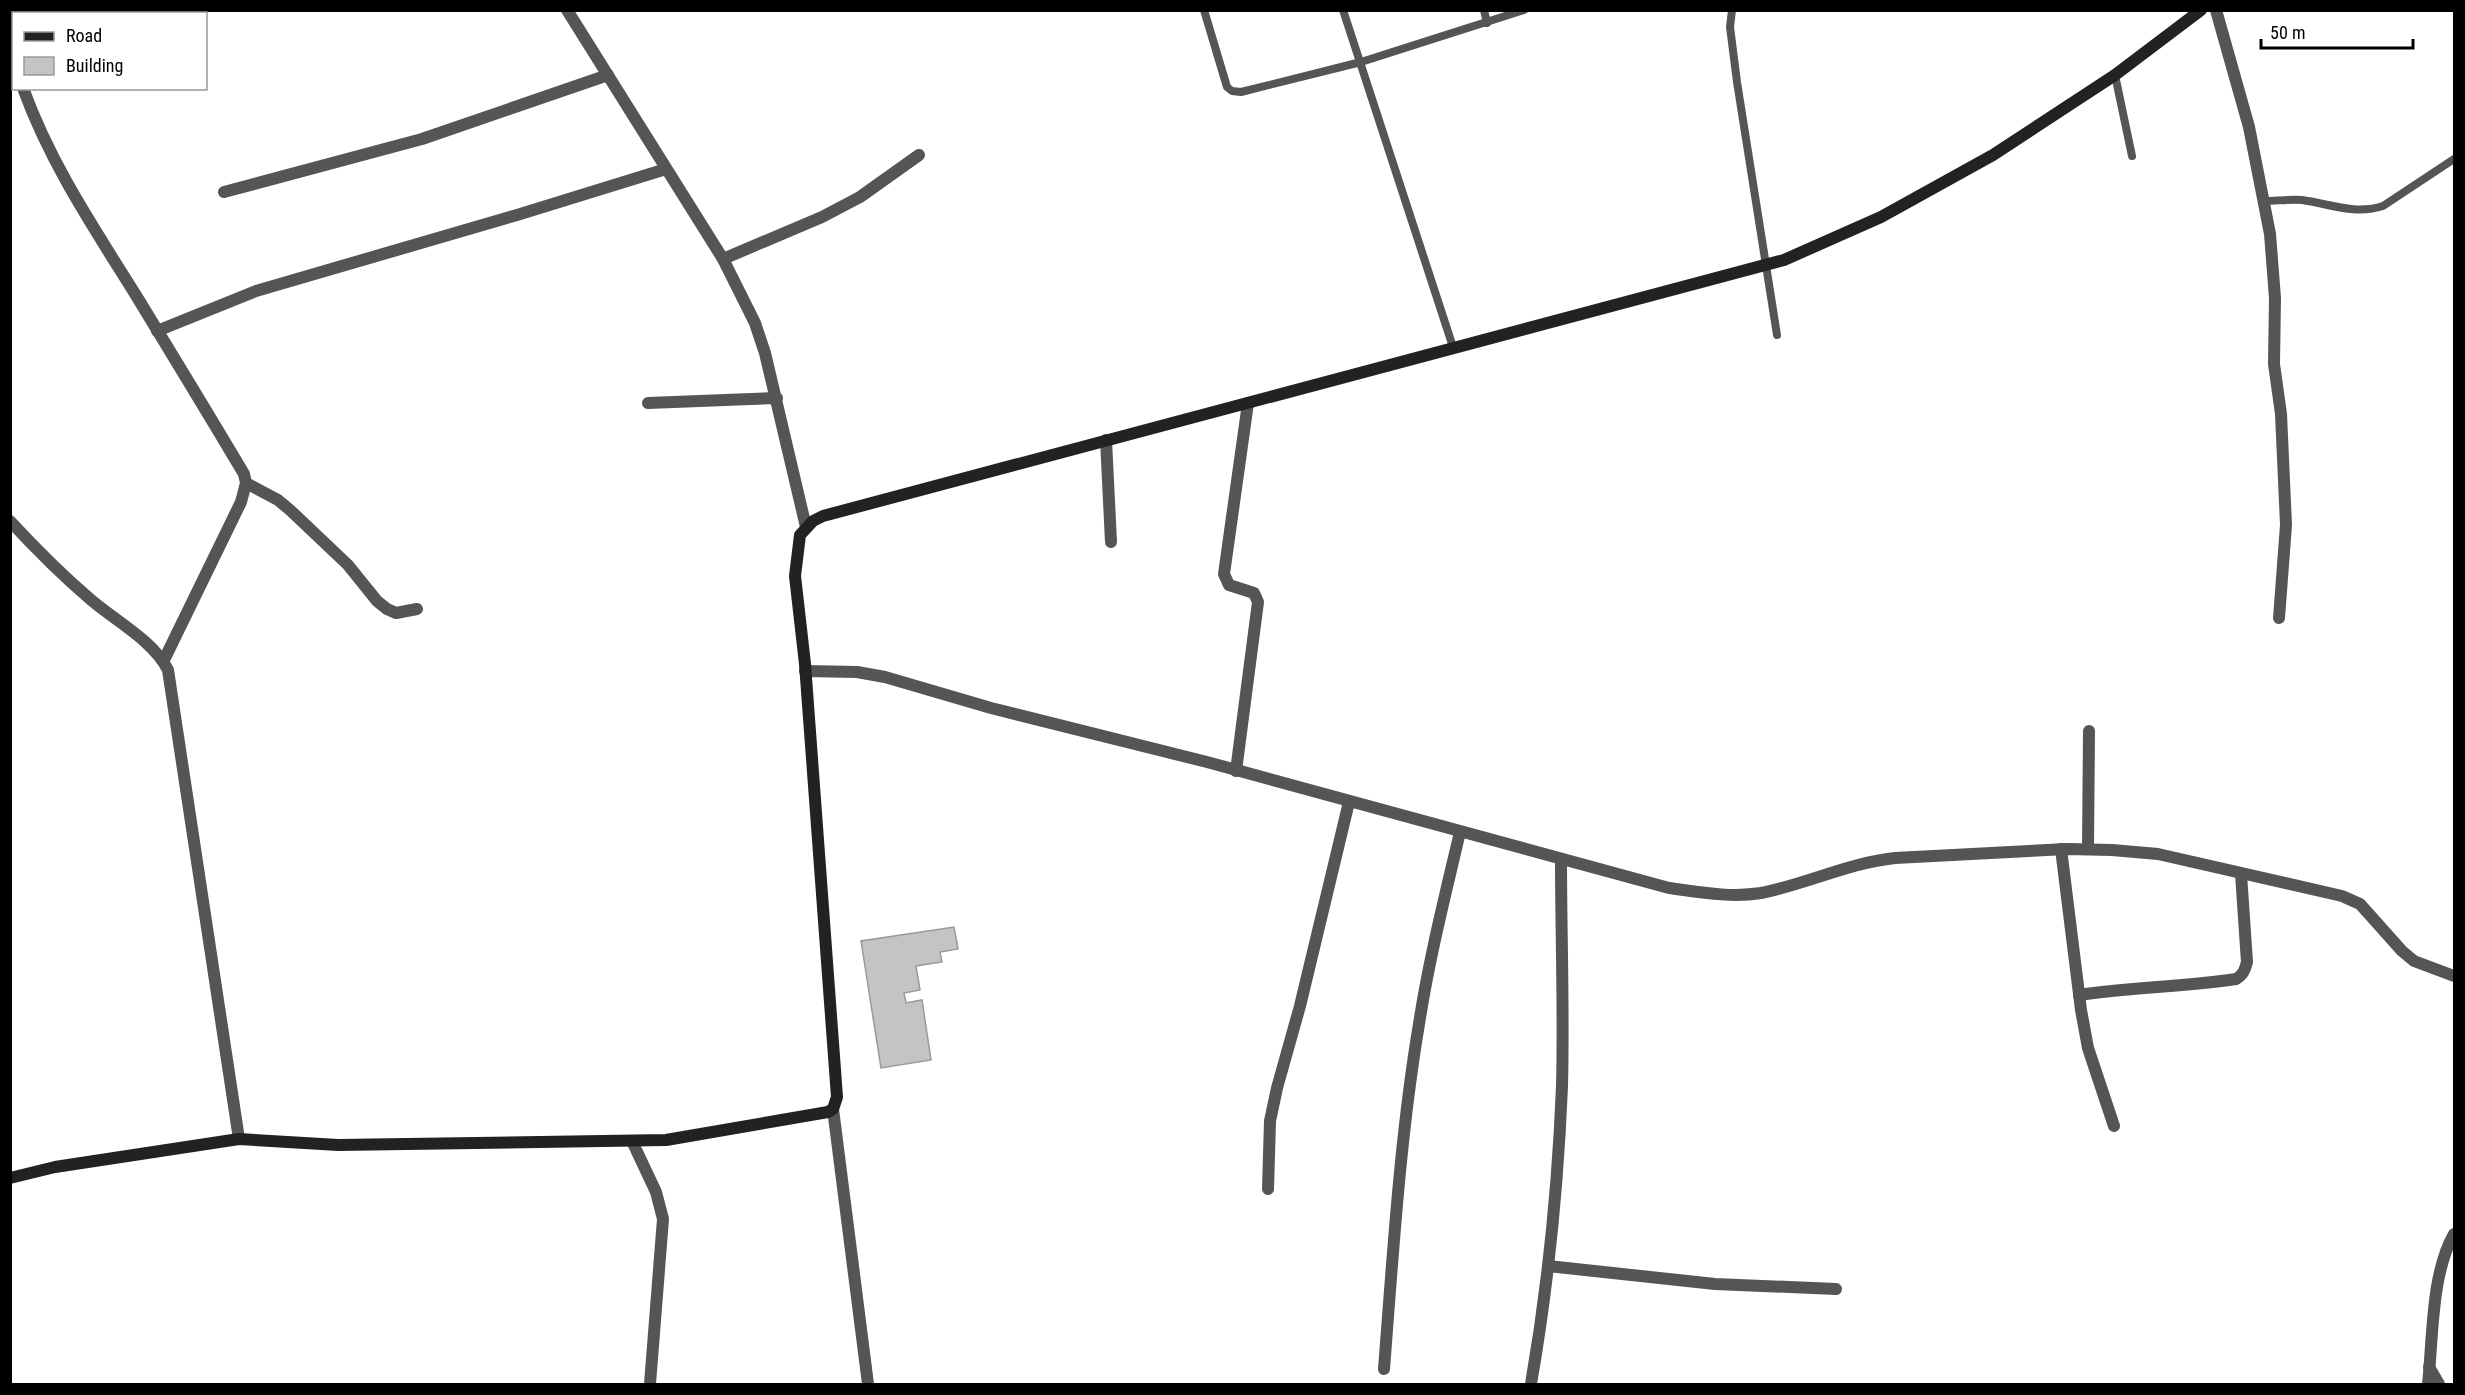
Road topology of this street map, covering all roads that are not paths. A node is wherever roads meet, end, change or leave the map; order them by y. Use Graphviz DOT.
graph roads {
  1 [pos="567,10"];
  2 [pos="1204,10"];
  3 [pos="1343,10"];
  4 [pos="1484,10"];
  5 [pos="1524,10"];
  6 [pos="1731,10"];
  7 [pos="2201,10"];
  8 [pos="2216,10"];
  9 [pos="1487,23"];
  10 [pos="1361,62"];
  11 [pos="608,75"];
  12 [pos="2115,75"];
  13 [pos="23,90"];
  14 [pos="919,154"];
  15 [pos="2132,156"];
  16 [pos="2454,159"];
  17 [pos="666,169"];
  18 [pos="224,192"];
  19 [pos="2264,201"];
  20 [pos="723,260"];
  21 [pos="1766,265"];
  22 [pos="158,331"];
  23 [pos="1777,335"];
  24 [pos="1453,347"];
  25 [pos="777,398"];
  26 [pos="648,403"];
  27 [pos="1248,403"];
  28 [pos="1106,440"];
  29 [pos="246,483"];
  30 [pos="10,521"];
  31 [pos="806,527"];
  32 [pos="1111,542"];
  33 [pos="417,609"];
  34 [pos="2280,618"];
  35 [pos="164,660"];
  36 [pos="805,671"];
  37 [pos="2089,731"];
  38 [pos="1236,771"];
  39 [pos="1349,802"];
  40 [pos="1460,832"];
  41 [pos="2061,849"];
  42 [pos="2088,849"];
  43 [pos="1561,859"];
  44 [pos="2241,874"];
  45 [pos="2454,976"];
  46 [pos="2079,994"];
  47 [pos="833,1109"];
  48 [pos="2114,1126"];
  49 [pos="239,1139"];
  50 [pos="632,1141"];
  51 [pos="10,1179"];
  52 [pos="1268,1189"];
  53 [pos="2454,1234"];
  54 [pos="1548,1266"];
  55 [pos="1836,1289"];
  56 [pos="2430,1367"];
  57 [pos="1384,1369"];
  58 [pos="650,1384"];
  59 [pos="868,1384"];
  60 [pos="1531,1384"];
  61 [pos="2428,1384"];
  62 [pos="2439,1384"];
  1 -- 11 [label="street"];
  2 -- 10 [label="lane"];
  3 -- 10 [label="lane"];
  4 -- 9 [label="lane"];
  5 -- 9 [label="lane"];
  6 -- 21 [label="lane"];
  7 -- 12 [label="main road"];
  8 -- 19 [label="street"];
  9 -- 10 [label="lane"];
  10 -- 24 [label="lane"];
  11 -- 17 [label="street"];
  11 -- 18 [label="street"];
  12 -- 15 [label="lane"];
  12 -- 21 [label="main road"];
  13 -- 22 [label="street"];
  14 -- 20 [label="street"];
  16 -- 19 [label="lane"];
  17 -- 20 [label="street"];
  17 -- 22 [label="street"];
  19 -- 34 [label="street"];
  20 -- 25 [label="street"];
  21 -- 23 [label="lane"];
  21 -- 24 [label="main road"];
  22 -- 29 [label="street"];
  24 -- 27 [label="main road"];
  25 -- 26 [label="street"];
  25 -- 31 [label="street"];
  27 -- 28 [label="main road"];
  27 -- 38 [label="street"];
  28 -- 31 [label="main road"];
  28 -- 32 [label="street"];
  29 -- 33 [label="street"];
  29 -- 35 [label="street"];
  30 -- 35 [label="street"];
  31 -- 36 [label="main road"];
  35 -- 49 [label="street"];
  36 -- 38 [label="street"];
  36 -- 47 [label="main road"];
  37 -- 42 [label="street"];
  38 -- 39 [label="street"];
  39 -- 40 [label="street"];
  39 -- 52 [label="street"];
  40 -- 43 [label="street"];
  40 -- 57 [label="street"];
  41 -- 42 [label="street"];
  41 -- 43 [label="street"];
  41 -- 46 [label="street"];
  42 -- 44 [label="street"];
  43 -- 54 [label="street"];
  44 -- 45 [label="street"];
  44 -- 46 [label="street"];
  46 -- 48 [label="street"];
  47 -- 50 [label="main road"];
  47 -- 59 [label="street"];
  49 -- 50 [label="main road"];
  49 -- 51 [label="main road"];
  50 -- 58 [label="street"];
  53 -- 56 [label="street"];
  54 -- 55 [label="street"];
  54 -- 60 [label="street"];
  56 -- 61 [label="street"];
  56 -- 62 [label="street"];
}
